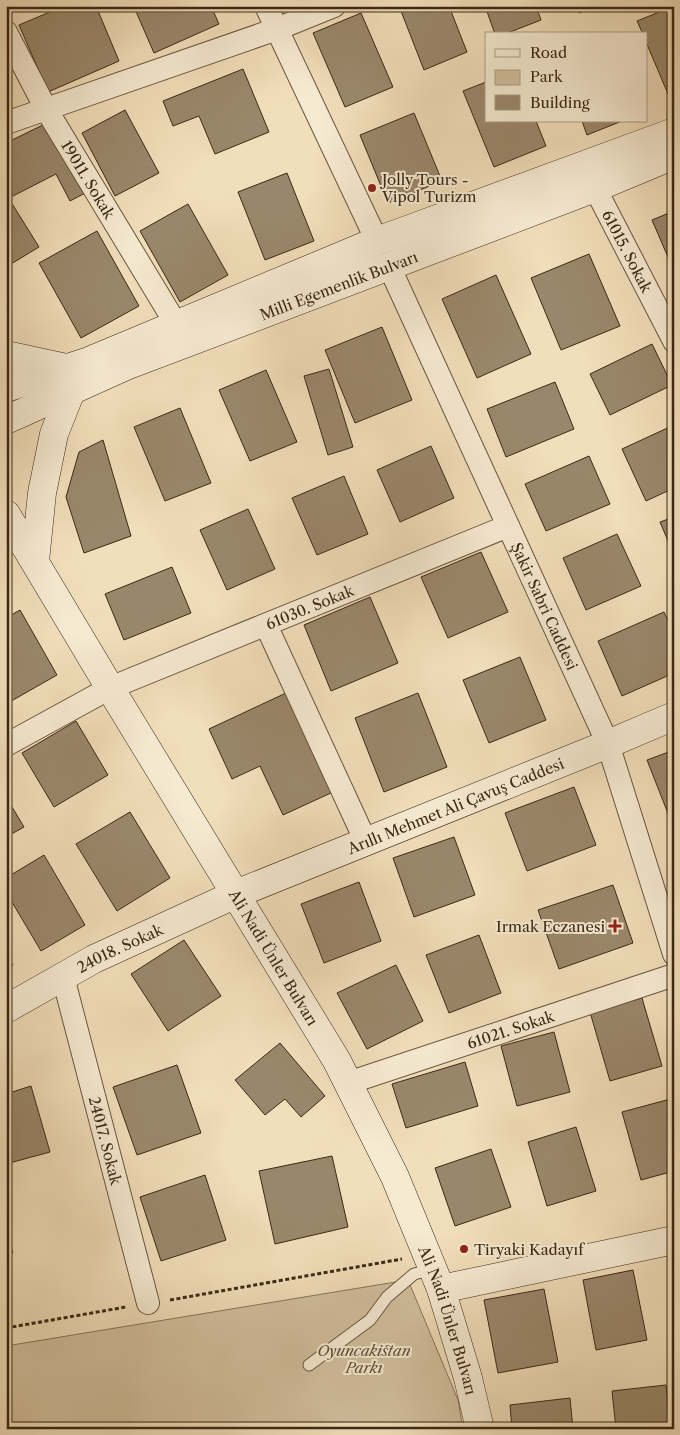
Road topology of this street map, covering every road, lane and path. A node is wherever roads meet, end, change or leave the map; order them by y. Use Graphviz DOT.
graph roads {
  1 [pos="266,6"];
  2 [pos="334,6"];
  3 [pos="277,29"];
  4 [pos="6,32"];
  5 [pos="46,109"];
  6 [pos="6,124"];
  7 [pos="674,132"];
  8 [pos="674,155"];
  9 [pos="595,188"];
  10 [pos="377,241"];
  11 [pos="389,266"];
  12 [pos="176,324"];
  13 [pos="674,341"];
  14 [pos="6,355"];
  15 [pos="69,380"];
  16 [pos="6,388"];
  17 [pos="6,420"];
  18 [pos="6,514"];
  19 [pos="508,526"];
  20 [pos="34,561"];
  21 [pos="266,625"];
  22 [pos="110,688"];
  23 [pos="674,716"];
  24 [pos="6,744"];
  25 [pos="608,744"];
  26 [pos="366,842"];
  27 [pos="236,894"];
  28 [pos="674,954"];
  29 [pos="674,975"];
  30 [pos="62,977"];
  31 [pos="6,1009"];
  32 [pos="348,1083"];
  33 [pos="674,1240"];
  34 [pos="433,1271"];
  35 [pos="148,1303"];
  36 [pos="6,1328"];
  37 [pos="309,1365"];
  38 [pos="480,1429"];
  1 -- 3 [label="street"];
  2 -- 3 [label="street"];
  3 -- 5 [label="street"];
  3 -- 10 [label="street"];
  4 -- 5 [label="street, 19011. Sokak"];
  5 -- 6 [label="street"];
  5 -- 12 [label="street, 19011. Sokak"];
  7 -- 10 [label="street, Milli Egemenlik Bulvarı"];
  8 -- 9 [label="street, Milli Egemenlik Bulvarı"];
  9 -- 11 [label="street, Milli Egemenlik Bulvarı"];
  9 -- 13 [label="street, 61015. Sokak"];
  10 -- 12 [label="street, Milli Egemenlik Bulvarı"];
  11 -- 15 [label="street, Milli Egemenlik Bulvarı"];
  11 -- 19 [label="street, Şakir Sabri Caddesi"];
  12 -- 15 [label="street, Milli Egemenlik Bulvarı"];
  14 -- 15 [label="street"];
  15 -- 16 [label="street, Milli Egemenlik Bulvarı"];
  15 -- 17 [label="street, Milli Egemenlik Bulvarı"];
  15 -- 20 [label="street"];
  18 -- 20 [label="street, Ali Nadi Ünler Bulvarı"];
  19 -- 21 [label="street, 61030. Sokak"];
  19 -- 25 [label="street, Şakir Sabri Caddesi"];
  20 -- 22 [label="street, Ali Nadi Ünler Bulvarı"];
  21 -- 22 [label="street, 61030. Sokak"];
  21 -- 26 [label="street"];
  22 -- 24 [label="street, 61030. Sokak"];
  22 -- 27 [label="street, Ali Nadi Ünler Bulvarı"];
  23 -- 25 [label="street, Arıllı Mehmet Ali Çavuş Caddesi"];
  25 -- 26 [label="street, Arıllı Mehmet Ali Çavuş Caddesi"];
  25 -- 28 [label="street, Şakir Sabri Caddesi"];
  26 -- 27 [label="street, Arıllı Mehmet Ali Çavuş Caddesi"];
  27 -- 30 [label="street, 24018. Sokak"];
  27 -- 32 [label="street, Ali Nadi Ünler Bulvarı"];
  29 -- 32 [label="street, 61021. Sokak"];
  30 -- 31 [label="street, 24018. Sokak"];
  30 -- 35 [label="street, 24017. Sokak"];
  32 -- 34 [label="street, Ali Nadi Ünler Bulvarı"];
  33 -- 34 [label="street"];
  34 -- 35 [label="path"];
  34 -- 37 [label="lane"];
  34 -- 38 [label="street, Ali Nadi Ünler Bulvarı"];
  35 -- 36 [label="path"];
}
